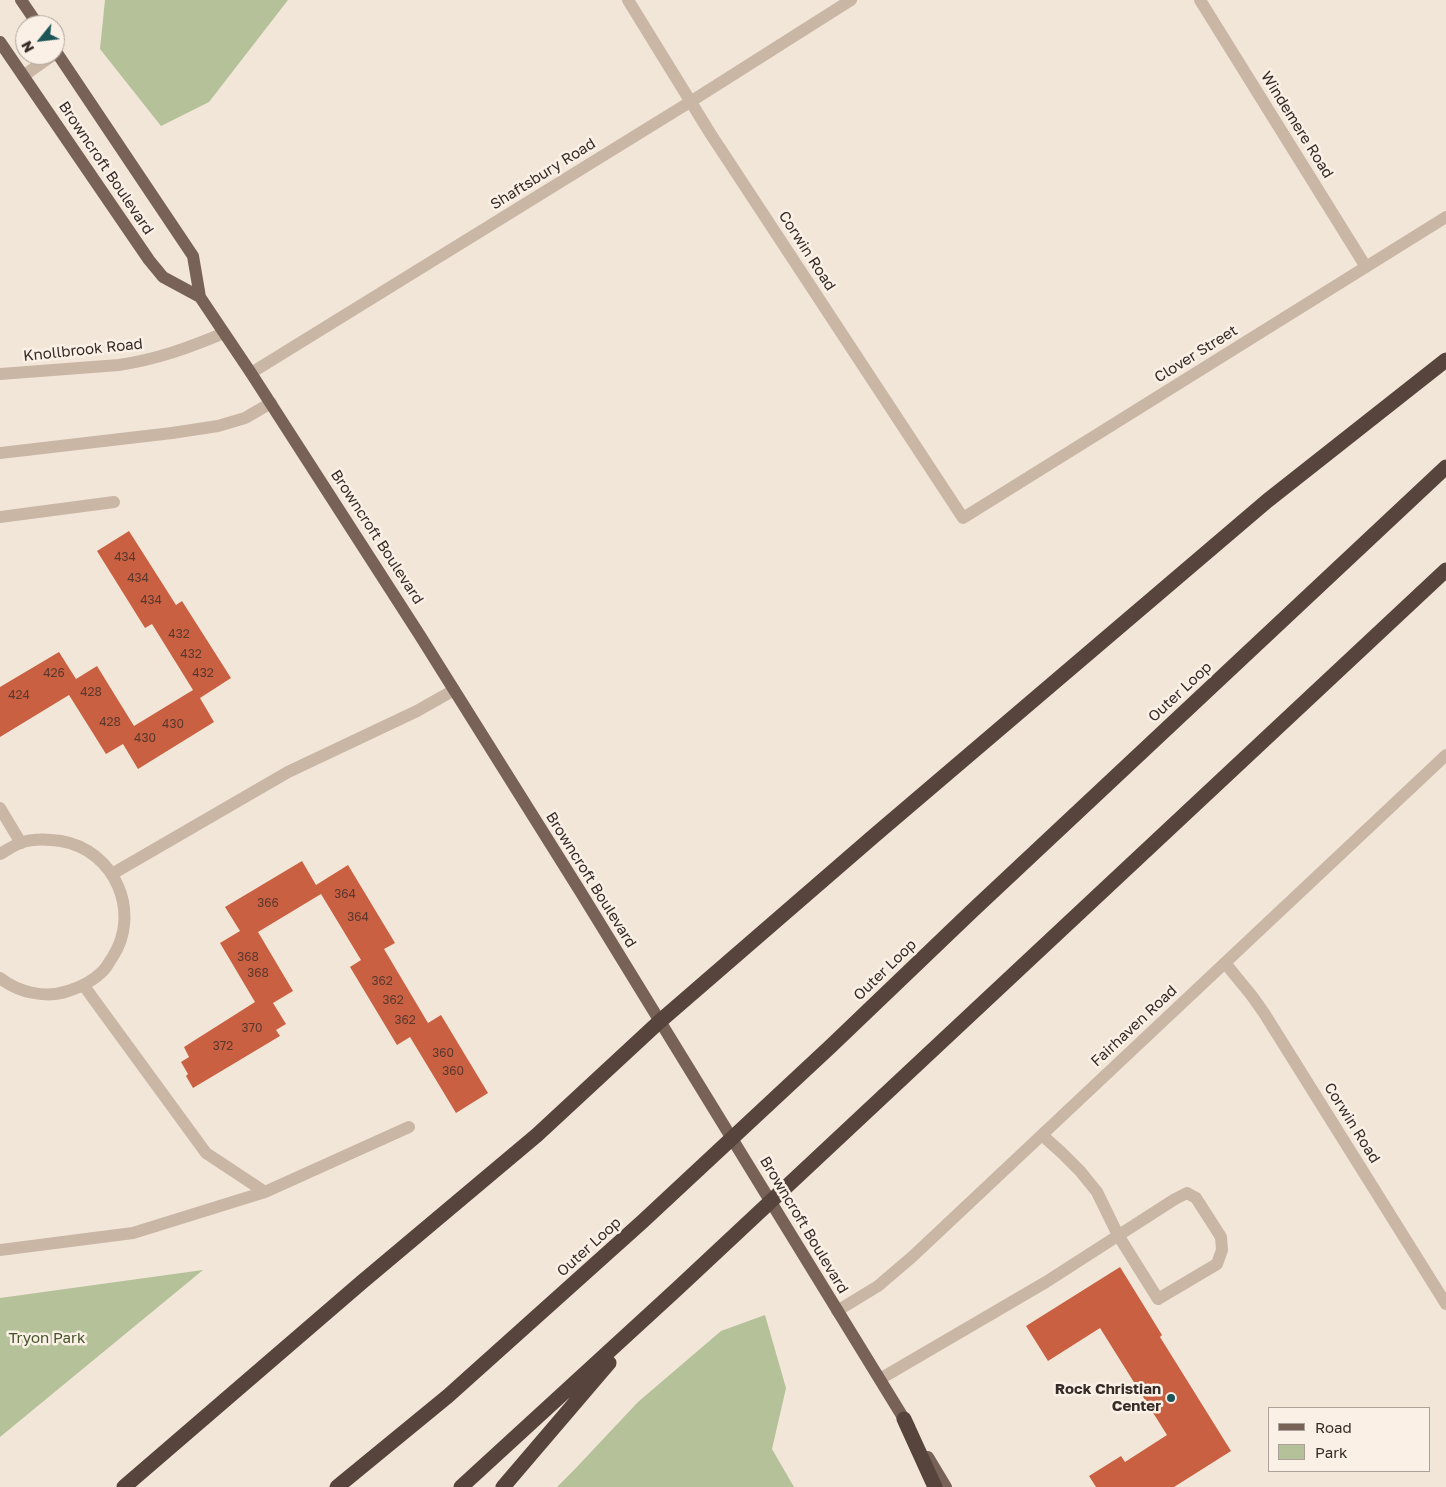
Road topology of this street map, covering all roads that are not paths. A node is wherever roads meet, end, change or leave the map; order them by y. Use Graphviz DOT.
graph roads {
  1 [pos="21,0"];
  2 [pos="628,0"];
  3 [pos="851,0"];
  4 [pos="1200,0"];
  5 [pos="31,15"];
  6 [pos="0,42"];
  7 [pos="38,65"];
  8 [pos="63,65"];
  9 [pos="23,76"];
  10 [pos="690,102"];
  11 [pos="1446,216"];
  12 [pos="1366,267"];
  13 [pos="200,297"];
  14 [pos="224,333"];
  15 [pos="1446,360"];
  16 [pos="251,373"];
  17 [pos="0,374"];
  18 [pos="271,403"];
  19 [pos="0,453"];
  20 [pos="1446,467"];
  21 [pos="114,502"];
  22 [pos="0,517"];
  23 [pos="964,518"];
  24 [pos="1446,570"];
  25 [pos="454,690"];
  26 [pos="1446,755"];
  27 [pos="0,808"];
  28 [pos="21,843"];
  29 [pos="0,854"];
  30 [pos="112,874"];
  31 [pos="1226,963"];
  32 [pos="0,978"];
  33 [pos="84,986"];
  34 [pos="659,1022"];
  35 [pos="409,1127"];
  36 [pos="1042,1135"];
  37 [pos="265,1192"];
  38 [pos="1118,1235"];
  39 [pos="0,1250"];
  40 [pos="677,1289"];
  41 [pos="1446,1304"];
  42 [pos="837,1311"];
  43 [pos="880,1379"];
  44 [pos="904,1420"];
  45 [pos="124,1487"];
  46 [pos="337,1487"];
  47 [pos="461,1487"];
  48 [pos="504,1487"];
  49 [pos="935,1487"];
  50 [pos="946,1487"];
  1 -- 5 [label="main road"];
  2 -- 10 [label="street, Corwin Road"];
  3 -- 10 [label="street, Shaftsbury Road"];
  4 -- 12 [label="street, Windemere Road"];
  6 -- 9 [label="main road, Browncroft Boulevard"];
  7 -- 9 [label="street"];
  8 -- 13 [label="main road, Browncroft Boulevard"];
  9 -- 13 [label="main road, Browncroft Boulevard"];
  10 -- 16 [label="street, Shaftsbury Road"];
  10 -- 23 [label="street, Corwin Road"];
  11 -- 12 [label="street, Clover Street"];
  12 -- 23 [label="street, Clover Street"];
  13 -- 14 [label="main road, Browncroft Boulevard"];
  14 -- 16 [label="main road, Browncroft Boulevard"];
  14 -- 17 [label="street, Knollbrook Road"];
  15 -- 34 [label="highway"];
  16 -- 18 [label="main road, Browncroft Boulevard"];
  18 -- 19 [label="street"];
  18 -- 25 [label="main road, Browncroft Boulevard"];
  20 -- 46 [label="highway, Outer Loop"];
  21 -- 22 [label="street"];
  24 -- 40 [label="highway"];
  25 -- 30 [label="street"];
  25 -- 34 [label="main road, Browncroft Boulevard"];
  26 -- 31 [label="street, Fairhaven Road"];
  27 -- 28 [label="street"];
  28 -- 29 [label="street"];
  28 -- 30 [label="street"];
  30 -- 33 [label="street"];
  31 -- 36 [label="street, Fairhaven Road"];
  31 -- 41 [label="street, Corwin Road"];
  32 -- 33 [label="street"];
  33 -- 37 [label="street"];
  34 -- 42 [label="main road, Browncroft Boulevard"];
  34 -- 45 [label="highway"];
  35 -- 37 [label="street"];
  36 -- 38 [label="street"];
  36 -- 42 [label="street, Fairhaven Road"];
  37 -- 39 [label="street"];
  38 -- 38 [label="street"];
  38 -- 43 [label="street"];
  40 -- 47 [label="highway"];
  40 -- 48 [label="highway"];
  42 -- 43 [label="main road, Browncroft Boulevard"];
  43 -- 44 [label="main road, Browncroft Boulevard"];
  44 -- 49 [label="highway"];
  44 -- 50 [label="main road, Browncroft Boulevard"];
}
